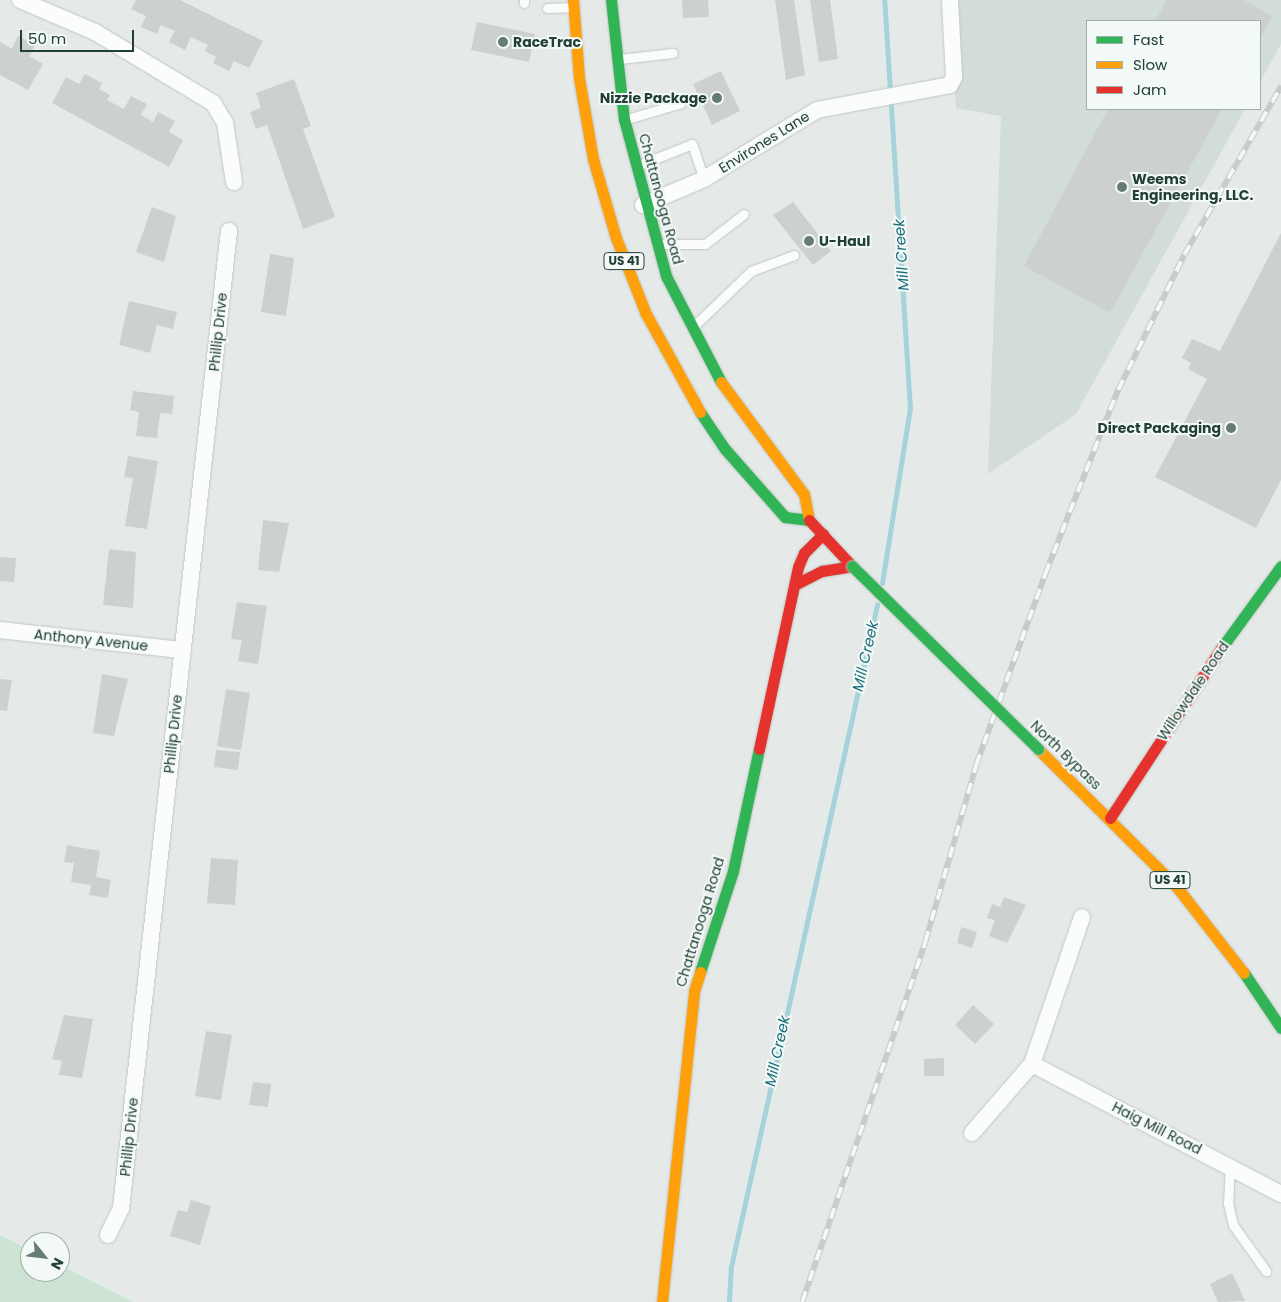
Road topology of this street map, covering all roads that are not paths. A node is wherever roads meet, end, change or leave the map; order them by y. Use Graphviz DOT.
graph roads {
  1 [pos="20,0"];
  2 [pos="611,0"];
  3 [pos="950,0"];
  4 [pos="573,4"];
  5 [pos="547,8"];
  6 [pos="673,53"];
  7 [pos="615,60"];
  8 [pos="681,104"];
  9 [pos="624,120"];
  10 [pos="634,167"];
  11 [pos="704,180"];
  12 [pos="234,182"];
  13 [pos="644,205"];
  14 [pos="744,214"];
  15 [pos="229,231"];
  16 [pos="654,243"];
  17 [pos="794,256"];
  18 [pos="691,330"];
  19 [pos="809,520"];
  20 [pos="823,534"];
  21 [pos="852,566"];
  22 [pos="1281,566"];
  23 [pos="796,584"];
  24 [pos="0,630"];
  25 [pos="182,650"];
  26 [pos="1110,818"];
  27 [pos="1082,917"];
  28 [pos="1281,1028"];
  29 [pos="1032,1064"];
  30 [pos="972,1133"];
  31 [pos="1230,1166"];
  32 [pos="1281,1194"];
  33 [pos="108,1235"];
  34 [pos="1266,1271"];
  35 [pos="662,1302"];
  1 -- 12 [label="street"];
  2 -- 7 [label="main road, Chattanooga Road / US 41"];
  3 -- 11 [label="street, Environes Lane"];
  4 -- 5 [label="lane"];
  4 -- 19 [label="main road, US 41"];
  6 -- 7 [label="lane"];
  7 -- 9 [label="main road, Chattanooga Road / US 41"];
  8 -- 9 [label="lane"];
  9 -- 10 [label="main road, Chattanooga Road / US 41"];
  10 -- 11 [label="lane"];
  10 -- 13 [label="main road, Chattanooga Road / US 41"];
  11 -- 13 [label="street, Environes Lane"];
  13 -- 16 [label="main road, Chattanooga Road / US 41"];
  14 -- 16 [label="lane"];
  15 -- 25 [label="street, Phillip Drive"];
  16 -- 18 [label="main road, Chattanooga Road / US 41"];
  17 -- 18 [label="lane"];
  18 -- 19 [label="main road, Chattanooga Road / US 41"];
  19 -- 20 [label="main road, North Bypass / US 41"];
  20 -- 21 [label="main road, North Bypass / US 41"];
  20 -- 23 [label="main road, Chattanooga Road"];
  21 -- 23 [label="main road"];
  21 -- 26 [label="main road, North Bypass / US 41, bridge"];
  22 -- 26 [label="main road, Willowdale Road"];
  23 -- 35 [label="main road, Chattanooga Road"];
  24 -- 25 [label="street, Anthony Avenue"];
  25 -- 33 [label="street, Phillip Drive"];
  26 -- 28 [label="main road, North Bypass / US 41"];
  27 -- 29 [label="street"];
  29 -- 30 [label="street"];
  29 -- 31 [label="street, Haig Mill Road"];
  31 -- 32 [label="street, Haig Mill Road"];
  31 -- 34 [label="lane"];
}
